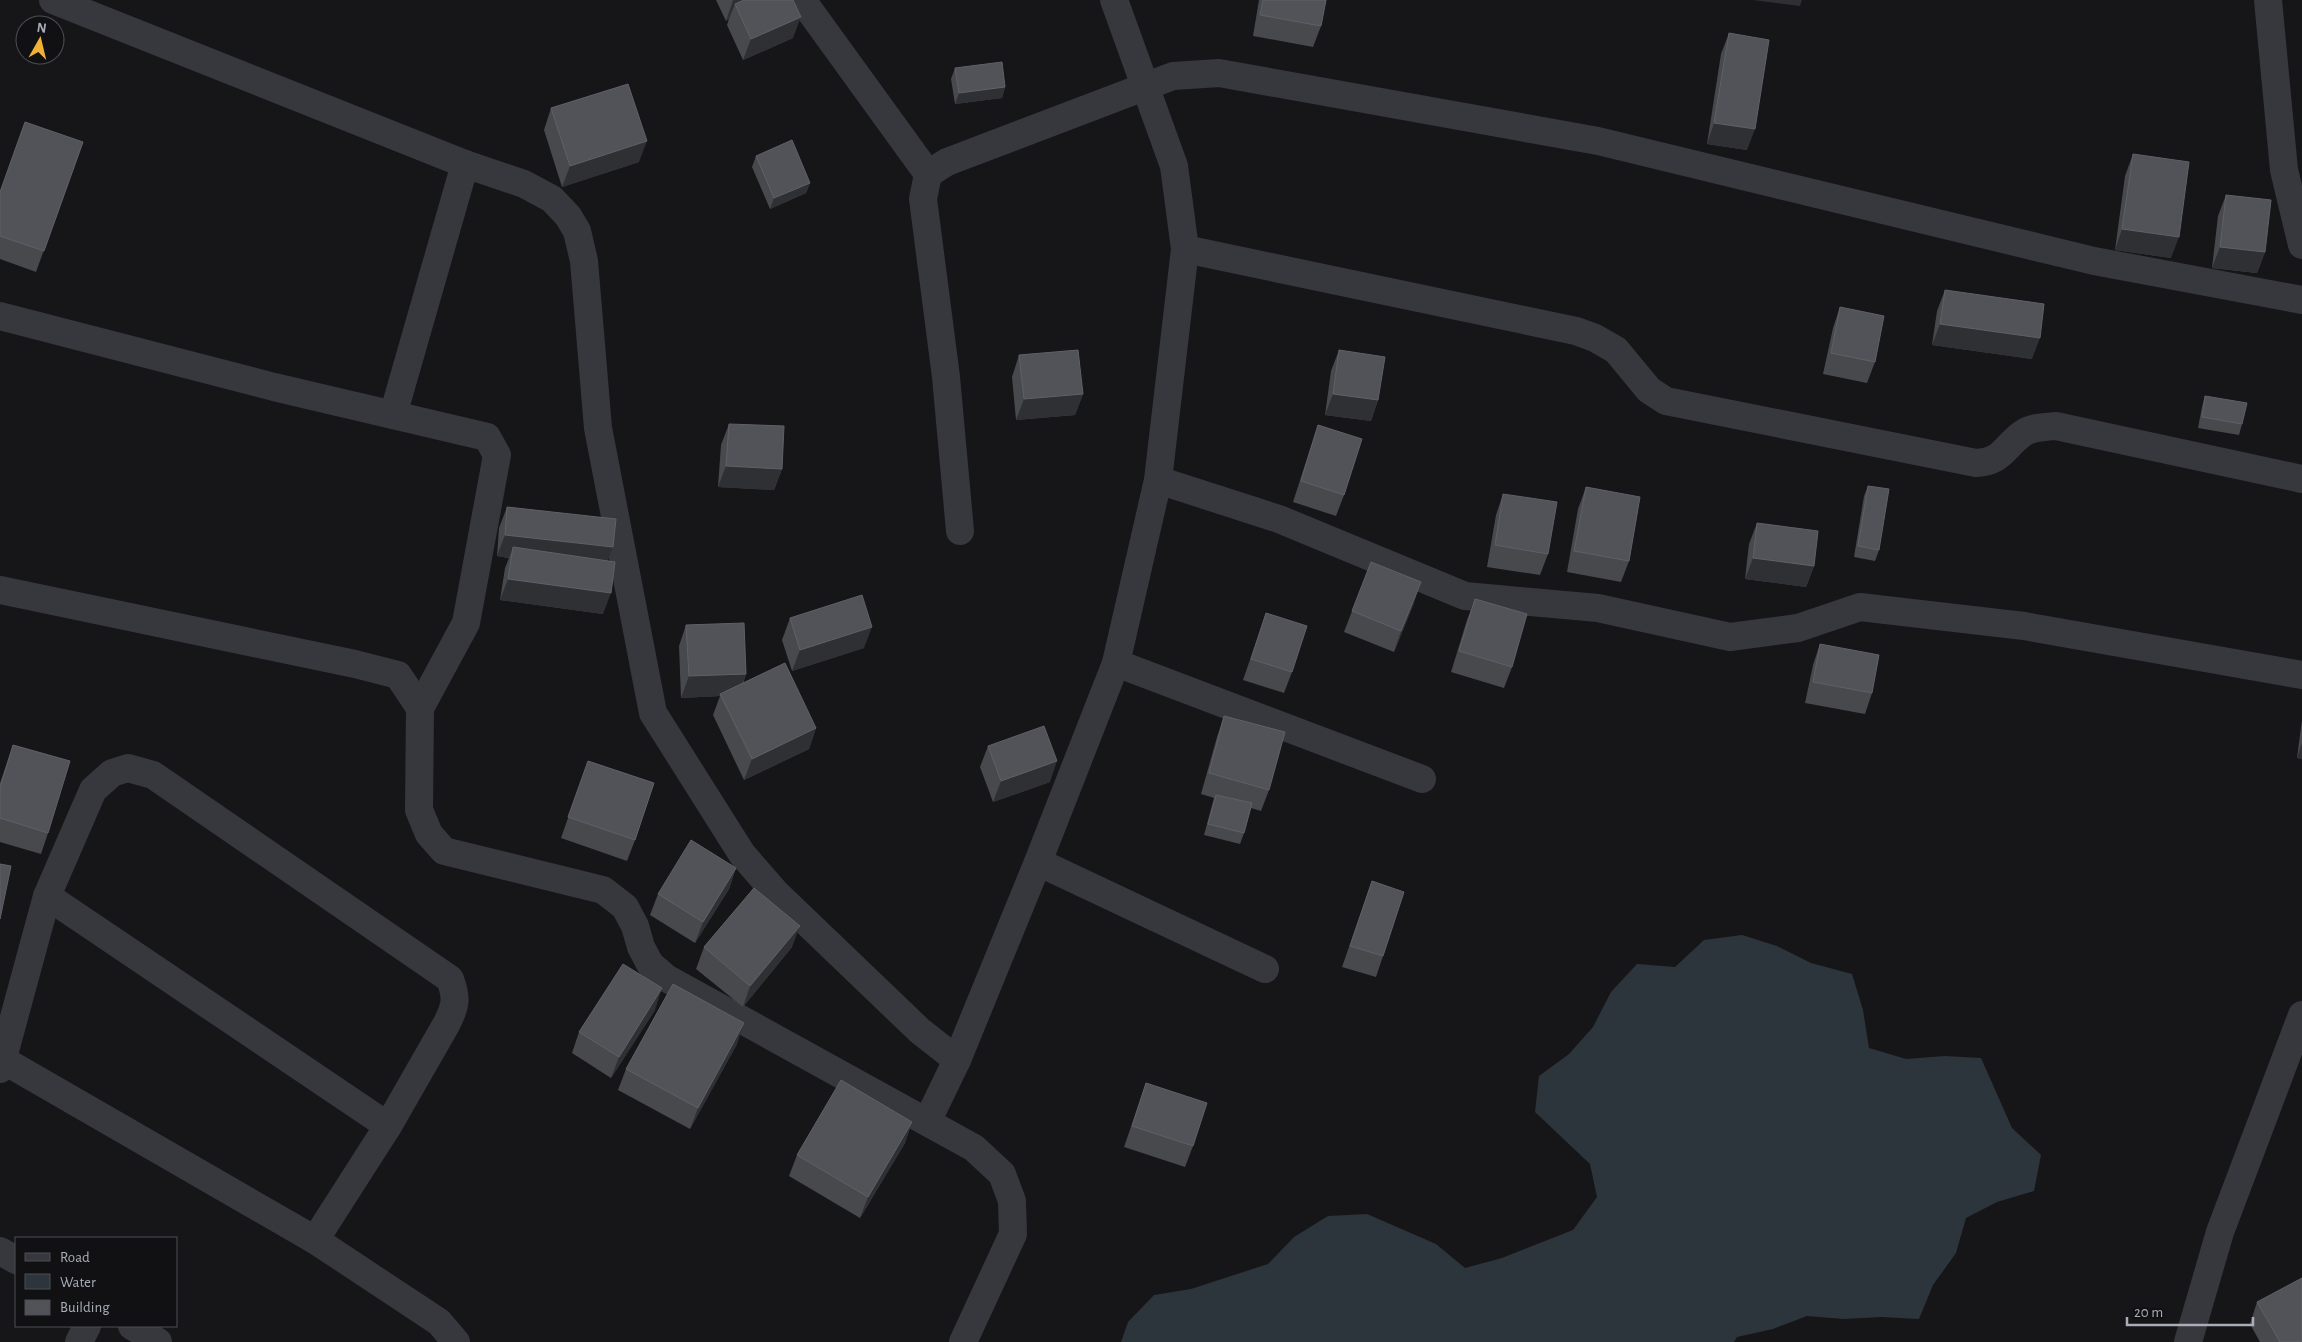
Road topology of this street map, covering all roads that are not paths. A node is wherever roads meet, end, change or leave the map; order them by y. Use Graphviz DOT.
graph roads {
  1 [pos="53,0"];
  2 [pos="802,0"];
  3 [pos="1114,0"];
  4 [pos="2268,0"];
  5 [pos="1144,86"];
  6 [pos="2291,121"];
  7 [pos="465,164"];
  8 [pos="928,174"];
  9 [pos="2302,245"];
  10 [pos="1185,249"];
  11 [pos="2302,300"];
  12 [pos="0,316"];
  13 [pos="393,415"];
  14 [pos="2302,479"];
  15 [pos="1158,480"];
  16 [pos="960,531"];
  17 [pos="0,590"];
  18 [pos="1116,663"];
  19 [pos="2302,675"];
  20 [pos="420,708"];
  21 [pos="1422,779"];
  22 [pos="1038,862"];
  23 [pos="46,896"];
  24 [pos="1265,969"];
  25 [pos="2302,1015"];
  26 [pos="957,1060"];
  27 [pos="1,1064"];
  28 [pos="927,1122"];
  29 [pos="388,1126"];
  30 [pos="315,1240"];
  31 [pos="0,1251"];
  32 [pos="15,1259"];
  33 [pos="86,1327"];
  34 [pos="134,1327"];
  35 [pos="79,1342"];
  36 [pos="158,1342"];
  37 [pos="456,1342"];
  38 [pos="963,1342"];
  39 [pos="2188,1342"];
  1 -- 7 [label="street"];
  2 -- 8 [label="street"];
  3 -- 5 [label="street"];
  4 -- 6 [label="street"];
  5 -- 8 [label="street"];
  5 -- 10 [label="street"];
  5 -- 11 [label="street"];
  6 -- 9 [label="street"];
  7 -- 13 [label="street"];
  7 -- 26 [label="street"];
  8 -- 16 [label="street"];
  10 -- 14 [label="street"];
  10 -- 15 [label="street"];
  12 -- 13 [label="street"];
  13 -- 20 [label="street"];
  15 -- 18 [label="street"];
  15 -- 19 [label="street"];
  17 -- 20 [label="street"];
  18 -- 21 [label="street"];
  18 -- 22 [label="street"];
  20 -- 28 [label="street"];
  22 -- 24 [label="street"];
  22 -- 26 [label="street"];
  23 -- 27 [label="street"];
  23 -- 29 [label="street"];
  23 -- 29 [label="street"];
  25 -- 39 [label="street"];
  26 -- 28 [label="street"];
  27 -- 30 [label="street"];
  28 -- 38 [label="street"];
  29 -- 30 [label="street"];
  30 -- 37 [label="street"];
  31 -- 32 [label="street"];
  33 -- 35 [label="street"];
  34 -- 36 [label="street"];
}
